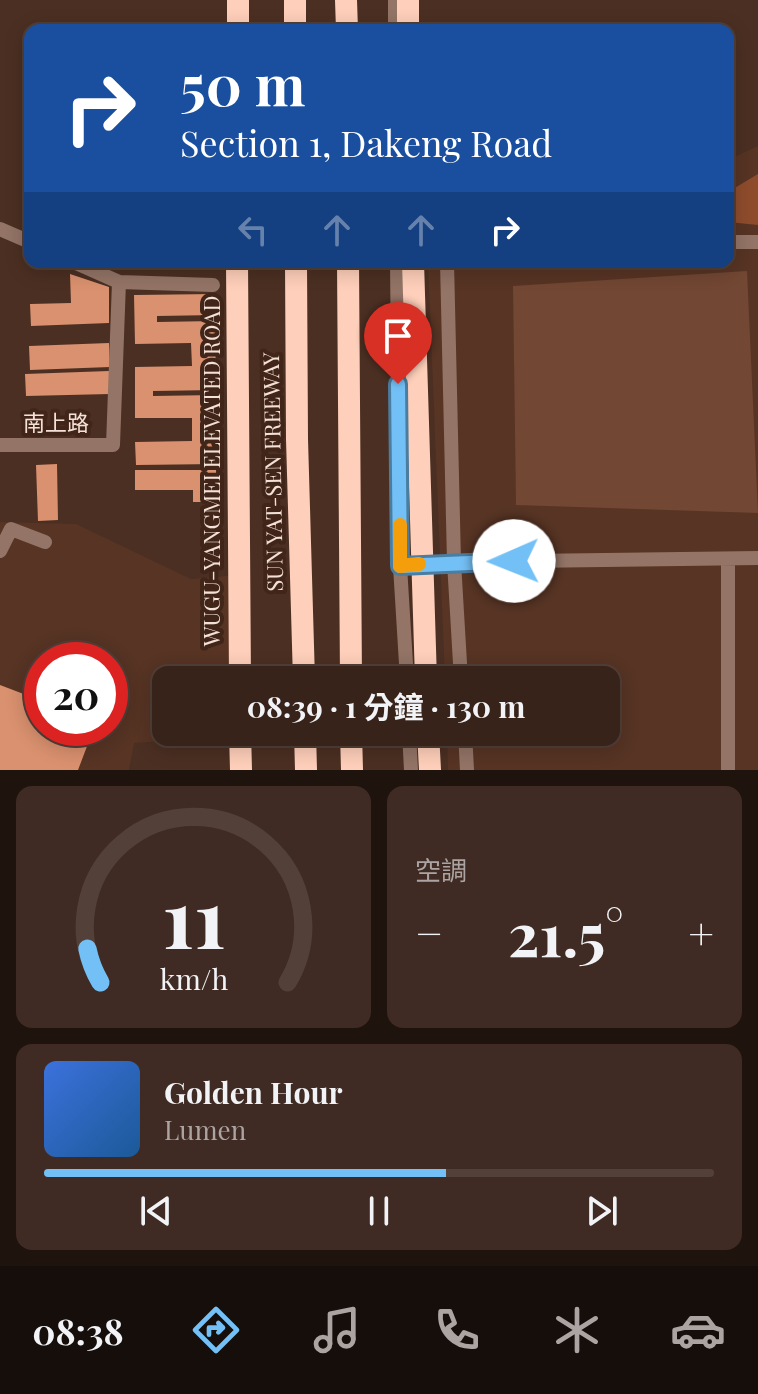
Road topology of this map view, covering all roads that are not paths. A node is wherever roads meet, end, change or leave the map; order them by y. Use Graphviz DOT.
graph roads {
  1 [pos="238,0"];
  2 [pos="295,0"];
  3 [pos="346,0"];
  4 [pos="395,0"];
  5 [pos="405,0"];
  6 [pos="238,24"];
  7 [pos="295,24"];
  8 [pos="347,24"];
  9 [pos="396,24"];
  10 [pos="398,24"];
  11 [pos="407,24"];
  12 [pos="0,229"];
  13 [pos="24,239"];
  14 [pos="734,242"];
  15 [pos="758,242"];
  16 [pos="88,268"];
  17 [pos="237,268"];
  18 [pos="296,268"];
  19 [pos="348,268"];
  20 [pos="397,268"];
  21 [pos="413,268"];
  22 [pos="447,268"];
  23 [pos="119,282"];
  24 [pos="213,285"];
  25 [pos="0,445"];
  26 [pos="45,542"];
  27 [pos="0,551"];
  28 [pos="758,558"];
  29 [pos="728,559"];
  30 [pos="454,562"];
  31 [pos="400,566"];
  32 [pos="240,666"];
  33 [pos="304,666"];
  34 [pos="351,666"];
  35 [pos="406,666"];
  36 [pos="426,666"];
  37 [pos="460,666"];
  38 [pos="240,746"];
  39 [pos="305,746"];
  40 [pos="351,746"];
  41 [pos="410,746"];
  42 [pos="429,746"];
  43 [pos="466,746"];
  44 [pos="241,770"];
  45 [pos="306,770"];
  46 [pos="352,770"];
  47 [pos="411,770"];
  48 [pos="430,770"];
  49 [pos="467,770"];
  50 [pos="728,770"];
  1 -- 6 [label="highway"];
  2 -- 7 [label="highway"];
  3 -- 8 [label="highway"];
  4 -- 9 [label="street"];
  5 -- 10 [label="street"];
  5 -- 11 [label="highway"];
  12 -- 13 [label="street"];
  14 -- 15 [label="street"];
  16 -- 23 [label="street"];
  17 -- 32 [label="highway, WUGU-YANGMEI ELEVATED ROAD"];
  18 -- 33 [label="highway, SUN YAT-SEN FREEWAY"];
  19 -- 34 [label="highway"];
  20 -- 31 [label="street"];
  21 -- 36 [label="highway, bridge"];
  22 -- 30 [label="street"];
  23 -- 24 [label="street"];
  23 -- 25 [label="street, 南上路"];
  26 -- 27 [label="street"];
  28 -- 29 [label="street"];
  29 -- 30 [label="street"];
  29 -- 50 [label="street"];
  30 -- 31 [label="street"];
  30 -- 37 [label="street"];
  31 -- 35 [label="street"];
  38 -- 44 [label="highway"];
  39 -- 45 [label="highway"];
  40 -- 46 [label="highway"];
  41 -- 47 [label="street"];
  42 -- 48 [label="highway"];
  43 -- 49 [label="street"];
}
